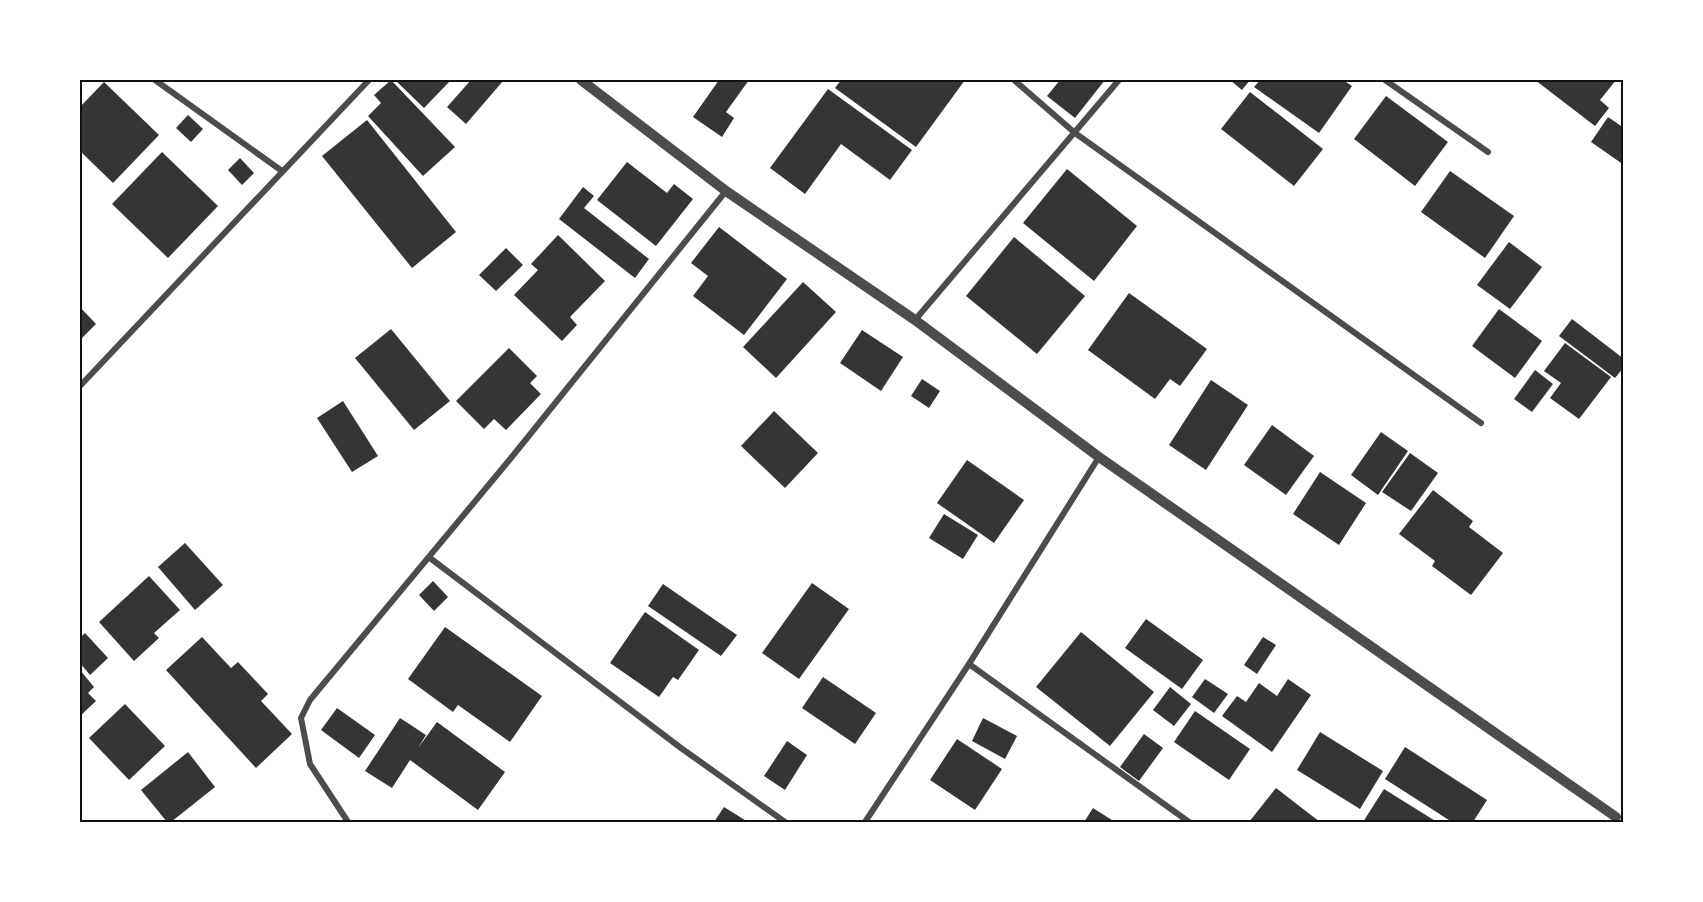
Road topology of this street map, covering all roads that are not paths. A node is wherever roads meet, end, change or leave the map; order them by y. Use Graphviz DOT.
graph roads {
  1 [pos="155,80"];
  2 [pos="369,80"];
  3 [pos="581,80"];
  4 [pos="1014,80"];
  5 [pos="1119,80"];
  6 [pos="1385,80"];
  7 [pos="1075,133"];
  8 [pos="1488,152"];
  9 [pos="282,171"];
  10 [pos="726,191"];
  11 [pos="915,320"];
  12 [pos="80,386"];
  13 [pos="1481,423"];
  14 [pos="1099,458"];
  15 [pos="430,558"];
  16 [pos="969,664"];
  17 [pos="1615,820"];
  18 [pos="348,822"];
  19 [pos="785,822"];
  20 [pos="865,822"];
  21 [pos="1189,822"];
  1 -- 9 [label="street"];
  2 -- 9 [label="street"];
  3 -- 10 [label="street"];
  4 -- 7 [label="street"];
  5 -- 7 [label="street"];
  6 -- 8 [label="street"];
  7 -- 11 [label="street"];
  7 -- 13 [label="street"];
  9 -- 12 [label="street"];
  10 -- 11 [label="street"];
  10 -- 15 [label="street"];
  11 -- 14 [label="street"];
  14 -- 16 [label="street"];
  14 -- 17 [label="street"];
  15 -- 18 [label="street"];
  15 -- 19 [label="street"];
  16 -- 20 [label="street"];
  16 -- 21 [label="street"];
}
